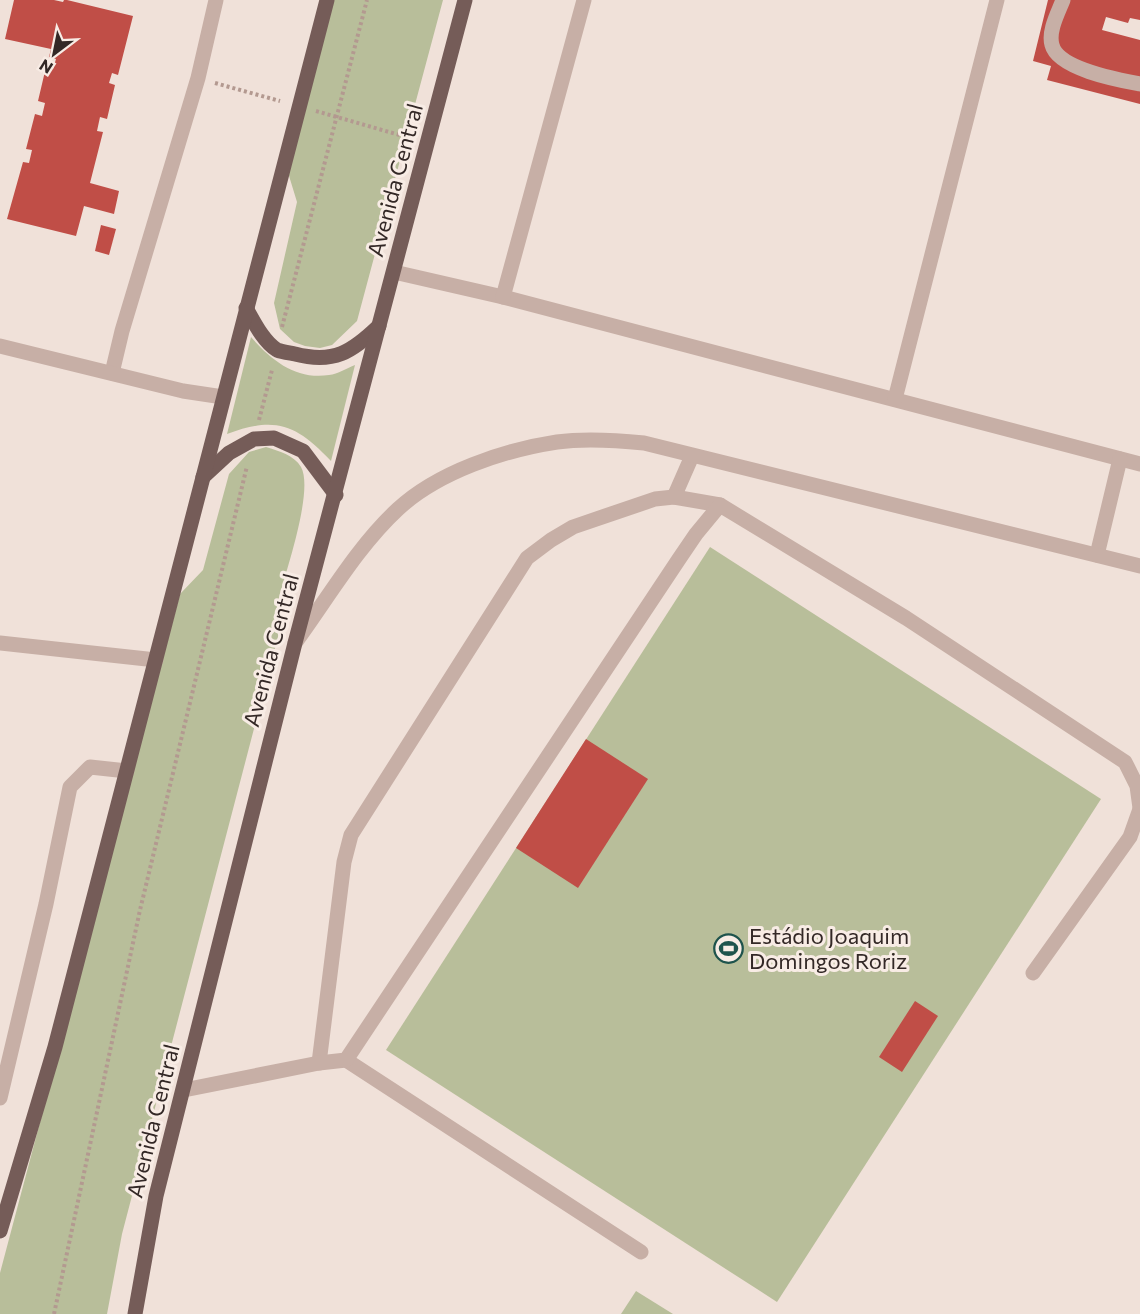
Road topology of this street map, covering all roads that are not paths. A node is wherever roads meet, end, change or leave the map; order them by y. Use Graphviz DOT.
graph roads {
  1 [pos="216,0"];
  2 [pos="327,0"];
  3 [pos="465,0"];
  4 [pos="584,0"];
  5 [pos="997,0"];
  6 [pos="1063,0"];
  7 [pos="1140,84"];
  8 [pos="394,272"];
  9 [pos="503,297"];
  10 [pos="246,308"];
  11 [pos="380,326"];
  12 [pos="0,346"];
  13 [pos="112,373"];
  14 [pos="223,397"];
  15 [pos="895,399"];
  16 [pos="692,456"];
  17 [pos="1120,459"];
  18 [pos="1140,464"];
  19 [pos="203,477"];
  20 [pos="336,495"];
  21 [pos="674,497"];
  22 [pos="720,505"];
  23 [pos="1097,555"];
  24 [pos="1140,566"];
  25 [pos="0,643"];
  26 [pos="295,644"];
  27 [pos="156,660"];
  28 [pos="127,771"];
  29 [pos="1140,809"];
  30 [pos="1033,973"];
  31 [pos="346,1060"];
  32 [pos="319,1063"];
  33 [pos="184,1090"];
  34 [pos="0,1098"];
  35 [pos="0,1231"];
  36 [pos="641,1252"];
  37 [pos="135,1314"];
  1 -- 13 [label="street"];
  2 -- 10 [label="main road"];
  3 -- 8 [label="main road, Avenida Central"];
  4 -- 9 [label="street"];
  5 -- 15 [label="street"];
  6 -- 7 [label="street"];
  8 -- 9 [label="street"];
  8 -- 11 [label="main road, Avenida Central"];
  9 -- 15 [label="street"];
  10 -- 11 [label="main road"];
  10 -- 14 [label="main road"];
  11 -- 20 [label="main road, Avenida Central"];
  12 -- 13 [label="street"];
  13 -- 14 [label="street"];
  14 -- 19 [label="main road"];
  15 -- 17 [label="street"];
  16 -- 21 [label="street"];
  16 -- 23 [label="street"];
  16 -- 26 [label="street"];
  17 -- 18 [label="street"];
  17 -- 23 [label="street"];
  19 -- 20 [label="main road"];
  19 -- 27 [label="main road"];
  20 -- 26 [label="main road, Avenida Central"];
  21 -- 22 [label="street"];
  21 -- 32 [label="street"];
  22 -- 29 [label="street"];
  22 -- 31 [label="street"];
  23 -- 24 [label="street"];
  25 -- 27 [label="street"];
  26 -- 33 [label="main road, Avenida Central"];
  27 -- 28 [label="main road"];
  28 -- 34 [label="street"];
  28 -- 35 [label="main road"];
  29 -- 30 [label="street"];
  31 -- 32 [label="street"];
  31 -- 36 [label="street"];
  32 -- 33 [label="street"];
  33 -- 37 [label="main road, Avenida Central"];
}
